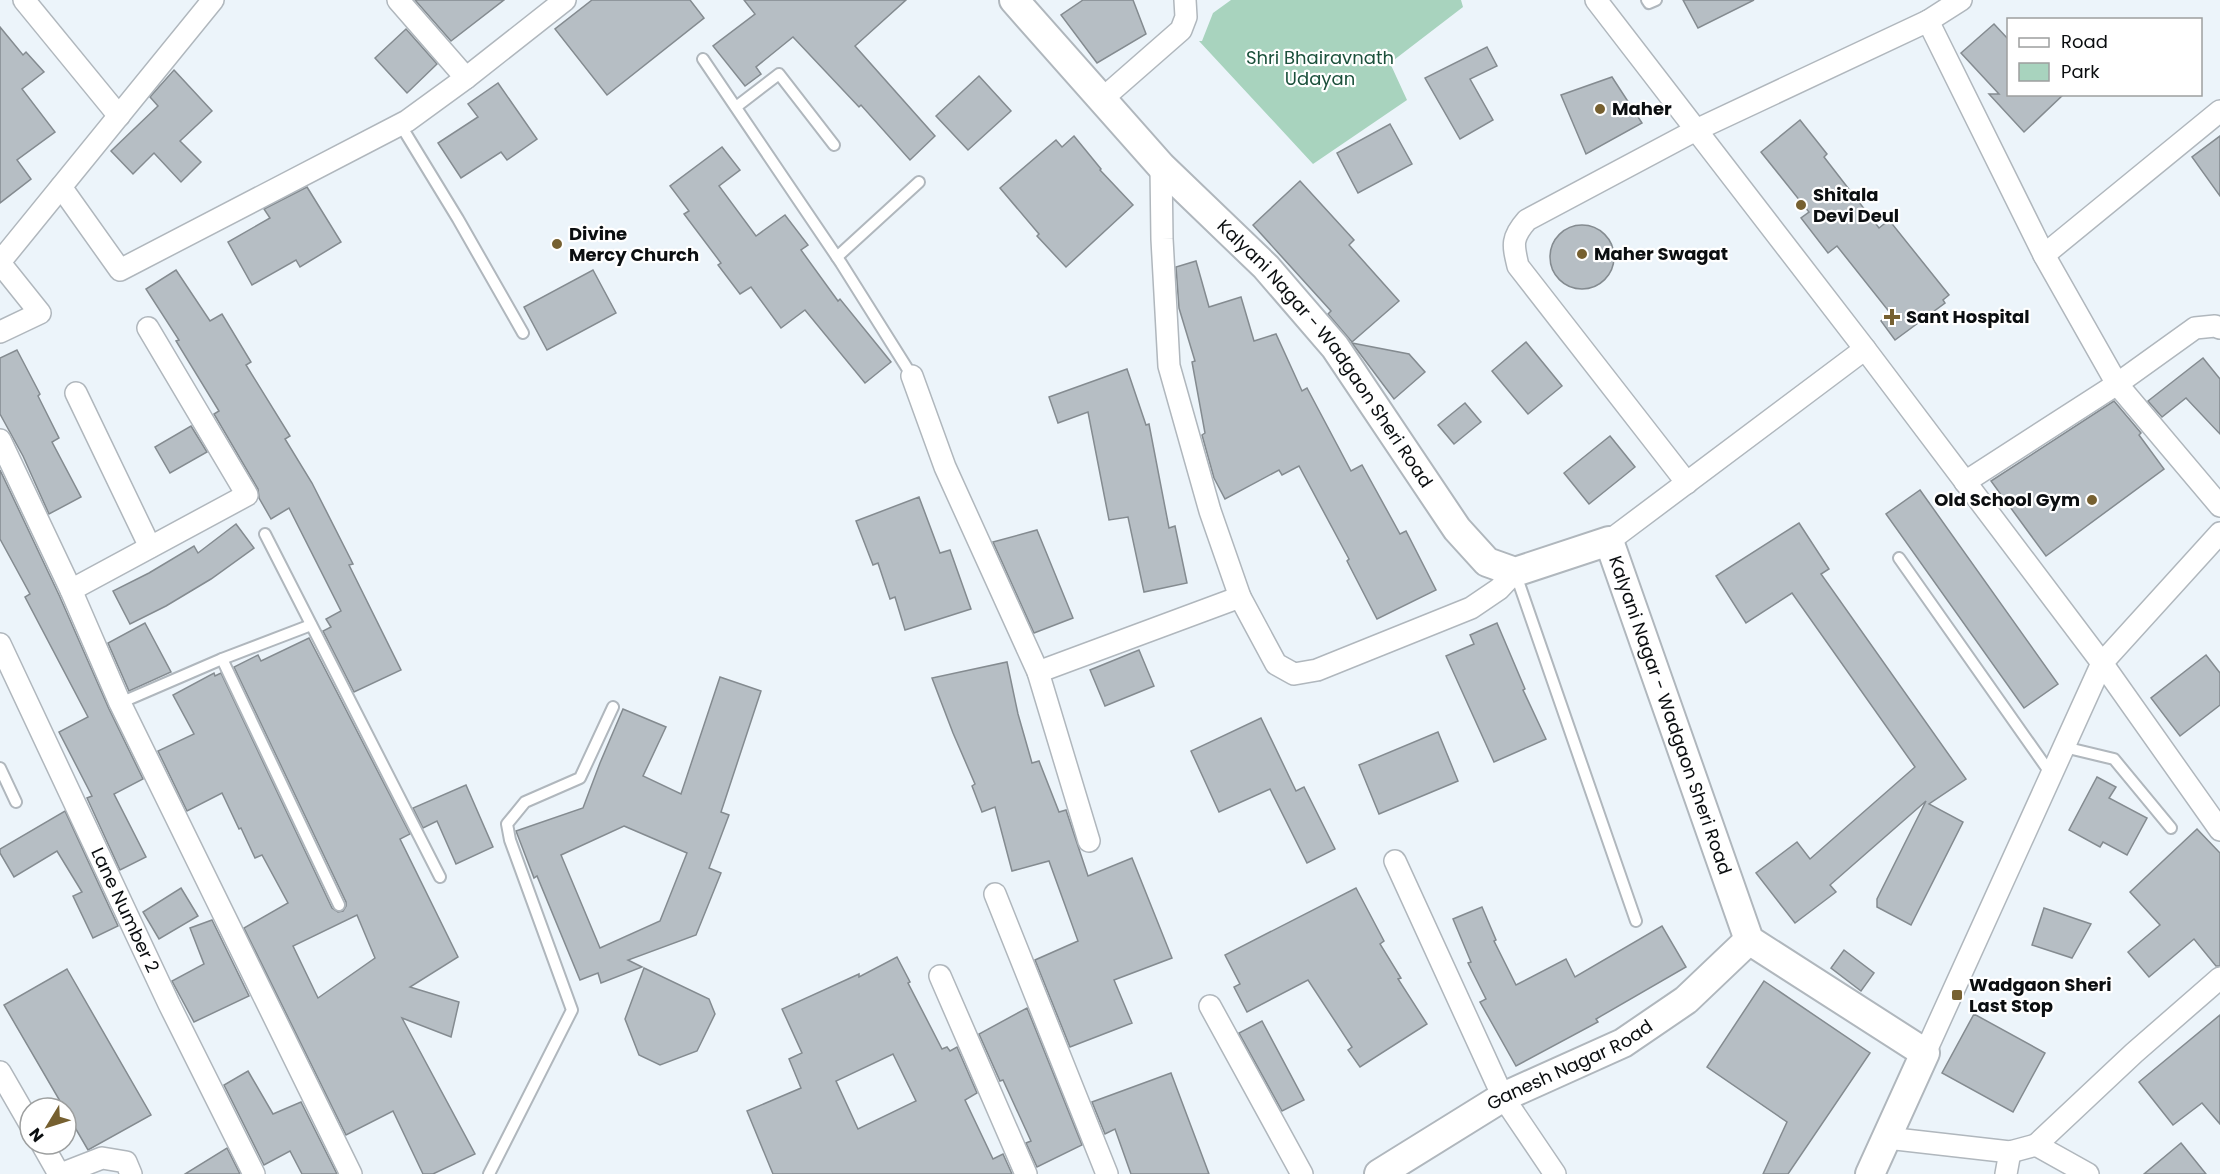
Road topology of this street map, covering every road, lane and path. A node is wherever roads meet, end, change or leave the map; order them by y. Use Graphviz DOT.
graph roads {
  1 [pos="24,0"];
  2 [pos="213,0"];
  3 [pos="398,0"];
  4 [pos="565,0"];
  5 [pos="1014,0"];
  6 [pos="1185,0"];
  7 [pos="1596,0"];
  8 [pos="1647,0"];
  9 [pos="1656,0"];
  10 [pos="1961,0"];
  11 [pos="1928,21"];
  12 [pos="703,59"];
  13 [pos="466,78"];
  14 [pos="1101,100"];
  15 [pos="736,107"];
  16 [pos="2220,111"];
  17 [pos="119,116"];
  18 [pos="400,124"];
  19 [pos="1696,130"];
  20 [pos="834,145"];
  21 [pos="1161,166"];
  22 [pos="919,182"];
  23 [pos="61,187"];
  24 [pos="2044,255"];
  25 [pos="837,257"];
  26 [pos="0,263"];
  27 [pos="148,328"];
  28 [pos="2220,328"];
  29 [pos="0,332"];
  30 [pos="523,333"];
  31 [pos="1864,349"];
  32 [pos="912,376"];
  33 [pos="2117,384"];
  34 [pos="76,393"];
  35 [pos="0,440"];
  36 [pos="1965,482"];
  37 [pos="1686,483"];
  38 [pos="2220,506"];
  39 [pos="2220,533"];
  40 [pos="265,534"];
  41 [pos="1609,541"];
  42 [pos="150,547"];
  43 [pos="1899,558"];
  44 [pos="1515,572"];
  45 [pos="71,590"];
  46 [pos="1240,597"];
  47 [pos="311,625"];
  48 [pos="0,644"];
  49 [pos="222,659"];
  50 [pos="2102,663"];
  51 [pos="1038,672"];
  52 [pos="120,703"];
  53 [pos="613,707"];
  54 [pos="2064,747"];
  55 [pos="0,768"];
  56 [pos="2052,774"];
  57 [pos="16,802"];
  58 [pos="2171,828"];
  59 [pos="2220,830"];
  60 [pos="1089,841"];
  61 [pos="1395,861"];
  62 [pos="440,877"];
  63 [pos="995,894"];
  64 [pos="339,905"];
  65 [pos="1636,921"];
  66 [pos="1749,940"];
  67 [pos="940,976"];
  68 [pos="2220,978"];
  69 [pos="1210,1006"];
  70 [pos="1925,1053"];
  71 [pos="0,1072"];
  72 [pos="1503,1097"];
  73 [pos="18,1103"];
  74 [pos="1887,1138"];
  75 [pos="2036,1145"];
  76 [pos="2010,1152"];
  77 [pos="49,1156"];
  78 [pos="60,1174"];
  79 [pos="131,1174"];
  80 [pos="254,1174"];
  81 [pos="351,1174"];
  82 [pos="489,1174"];
  83 [pos="1026,1174"];
  84 [pos="1107,1174"];
  85 [pos="1302,1174"];
  86 [pos="1379,1174"];
  87 [pos="1555,1174"];
  88 [pos="1870,1174"];
  89 [pos="2006,1174"];
  90 [pos="2088,1174"];
  1 -- 17 [label="street"];
  2 -- 17 [label="street"];
  3 -- 13 [label="street"];
  4 -- 13 [label="street"];
  5 -- 14 [label="street, Kalyani Nagar - Wadgaon Sheri Road"];
  6 -- 14 [label="street"];
  7 -- 19 [label="street"];
  8 -- 9 [label="lane"];
  10 -- 11 [label="street"];
  11 -- 19 [label="street"];
  11 -- 24 [label="street"];
  12 -- 15 [label="lane"];
  13 -- 18 [label="street"];
  14 -- 21 [label="street, Kalyani Nagar - Wadgaon Sheri Road"];
  15 -- 20 [label="lane"];
  15 -- 25 [label="lane"];
  16 -- 24 [label="street"];
  17 -- 23 [label="street"];
  18 -- 23 [label="street"];
  18 -- 30 [label="lane"];
  19 -- 31 [label="street"];
  19 -- 37 [label="street"];
  21 -- 44 [label="street, Kalyani Nagar - Wadgaon Sheri Road"];
  21 -- 46 [label="street"];
  22 -- 25 [label="lane"];
  23 -- 26 [label="street"];
  24 -- 33 [label="street"];
  25 -- 32 [label="lane"];
  26 -- 29 [label="street"];
  27 -- 42 [label="street"];
  28 -- 33 [label="street"];
  31 -- 36 [label="street"];
  31 -- 37 [label="street"];
  32 -- 51 [label="street"];
  33 -- 36 [label="street"];
  33 -- 38 [label="street"];
  34 -- 42 [label="street"];
  35 -- 45 [label="street"];
  36 -- 50 [label="street"];
  37 -- 41 [label="street"];
  39 -- 50 [label="street"];
  40 -- 47 [label="lane"];
  41 -- 44 [label="street, Kalyani Nagar - Wadgaon Sheri Road"];
  41 -- 66 [label="street, Kalyani Nagar - Wadgaon Sheri Road"];
  42 -- 45 [label="street"];
  43 -- 56 [label="lane"];
  44 -- 46 [label="street"];
  44 -- 65 [label="lane"];
  45 -- 52 [label="street"];
  46 -- 51 [label="street"];
  47 -- 49 [label="lane"];
  47 -- 62 [label="lane"];
  48 -- 80 [label="street, Lane Number 2"];
  49 -- 52 [label="lane"];
  49 -- 64 [label="lane"];
  50 -- 54 [label="street"];
  50 -- 59 [label="street"];
  51 -- 60 [label="street"];
  52 -- 81 [label="street"];
  53 -- 82 [label="lane"];
  54 -- 56 [label="street"];
  54 -- 58 [label="lane"];
  55 -- 57 [label="lane"];
  56 -- 70 [label="street"];
  61 -- 72 [label="street"];
  63 -- 84 [label="street"];
  66 -- 70 [label="street"];
  66 -- 72 [label="street, Ganesh Nagar Road"];
  67 -- 83 [label="street"];
  68 -- 75 [label="street"];
  69 -- 85 [label="street"];
  70 -- 74 [label="street"];
  71 -- 73 [label="street"];
  72 -- 86 [label="street, Ganesh Nagar Road"];
  72 -- 87 [label="street"];
  74 -- 76 [label="street"];
  74 -- 88 [label="street"];
  75 -- 76 [label="street"];
  75 -- 90 [label="street"];
  76 -- 89 [label="street"];
  77 -- 78 [label="street"];
  78 -- 79 [label="street"];
}
